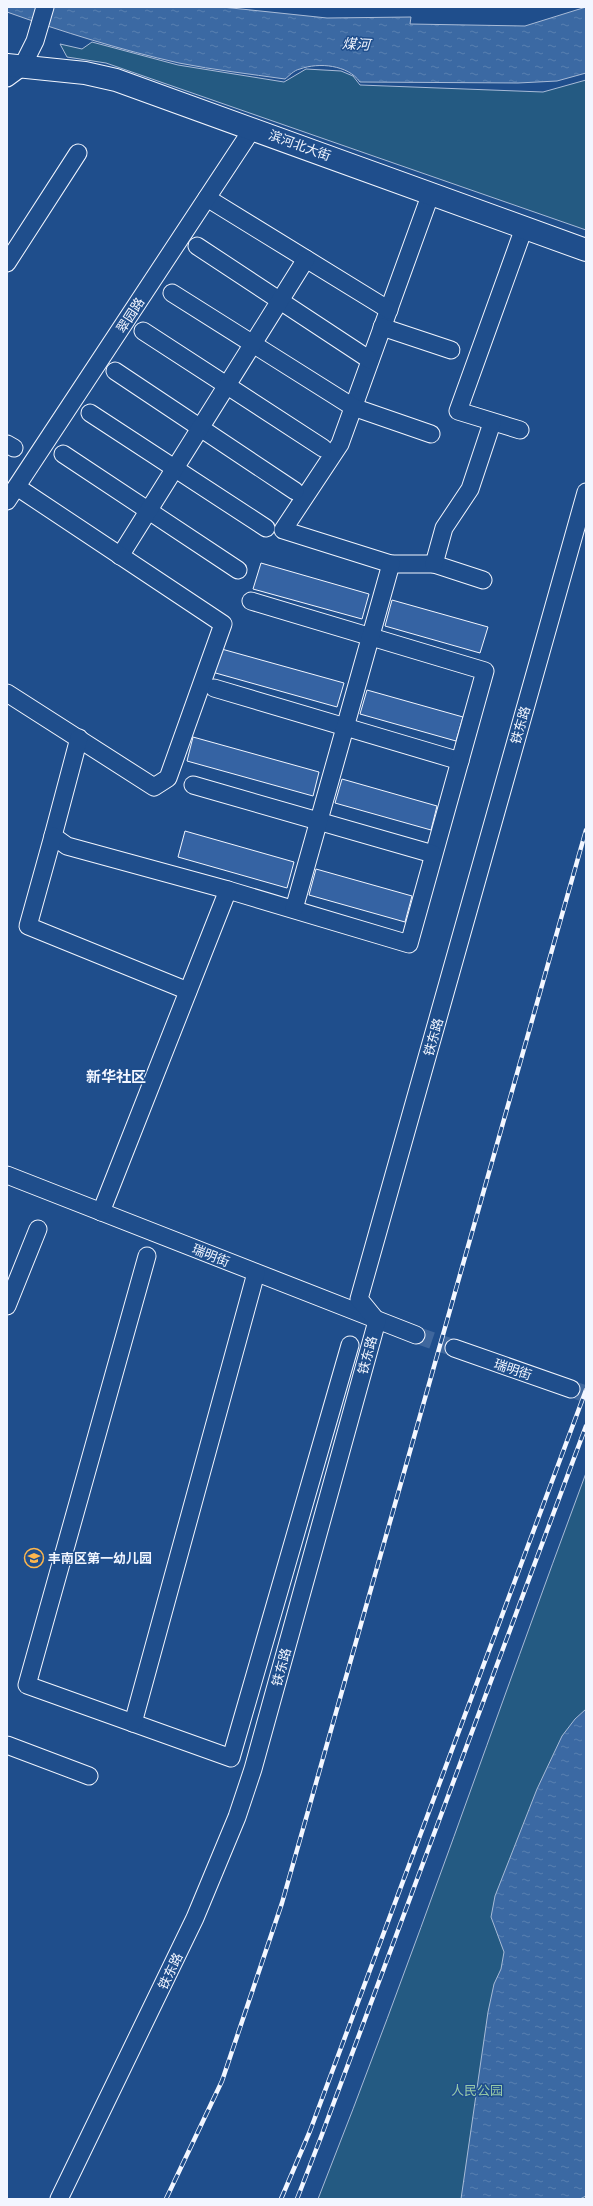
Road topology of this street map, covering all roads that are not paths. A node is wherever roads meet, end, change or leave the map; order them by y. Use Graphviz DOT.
graph roads {
  1 [pos="45,7"];
  2 [pos="12,70"];
  3 [pos="253,128"];
  4 [pos="78,153"];
  5 [pos="431,193"];
  6 [pos="206,198"];
  7 [pos="524,228"];
  8 [pos="197,246"];
  9 [pos="586,250"];
  10 [pos="306,259"];
  11 [pos="7,263"];
  12 [pos="172,293"];
  13 [pos="280,301"];
  14 [pos="389,310"];
  15 [pos="382,327"];
  16 [pos="144,331"];
  17 [pos="253,344"];
  18 [pos="451,350"];
  19 [pos="370,360"];
  20 [pos="115,372"];
  21 [pos="227,385"];
  22 [pos="353,407"];
  23 [pos="90,413"];
  24 [pos="492,423"];
  25 [pos="200,428"];
  26 [pos="520,430"];
  27 [pos="431,434"];
  28 [pos="323,448"];
  29 [pos="63,454"];
  30 [pos="175,469"];
  31 [pos="16,487"];
  32 [pos="295,490"];
  33 [pos="586,492"];
  34 [pos="7,501"];
  35 [pos="149,510"];
  36 [pos="266,528"];
  37 [pos="120,556"];
  38 [pos="391,564"];
  39 [pos="434,564"];
  40 [pos="238,570"];
  41 [pos="483,580"];
  42 [pos="251,601"];
  43 [pos="370,637"];
  44 [pos="214,688"];
  45 [pos="7,693"];
  46 [pos="345,727"];
  47 [pos="79,738"];
  48 [pos="460,761"];
  49 [pos="193,785"];
  50 [pos="319,821"];
  51 [pos="53,836"];
  52 [pos="433,854"];
  53 [pos="228,890"];
  54 [pos="294,910"];
  55 [pos="188,990"];
  56 [pos="7,1175"];
  57 [pos="101,1212"];
  58 [pos="38,1229"];
  59 [pos="147,1256"];
  60 [pos="14,1268"];
  61 [pos="256,1273"];
  62 [pos="7,1306"];
  63 [pos="377,1321"];
  64 [pos="416,1335"];
  65 [pos="350,1345"];
  66 [pos="454,1348"];
  67 [pos="571,1389"];
  68 [pos="133,1723"];
  69 [pos="7,1745"];
  70 [pos="89,1776"];
  71 [pos="59,2199"];
  1 -- 2 [label="street"];
  2 -- 3 [label="main road, 滨河北大街"];
  3 -- 5 [label="main road, 滨河北大街"];
  3 -- 6 [label="street, 翠园路"];
  4 -- 11 [label="street"];
  5 -- 7 [label="main road, 滨河北大街"];
  5 -- 14 [label="street"];
  6 -- 10 [label="street"];
  6 -- 31 [label="street, 翠园路"];
  7 -- 9 [label="main road, 滨河北大街"];
  7 -- 24 [label="street"];
  8 -- 13 [label="street"];
  10 -- 13 [label="street"];
  10 -- 14 [label="street"];
  12 -- 17 [label="street"];
  13 -- 17 [label="street"];
  13 -- 19 [label="street"];
  14 -- 15 [label="street"];
  15 -- 18 [label="street"];
  15 -- 19 [label="street"];
  16 -- 21 [label="street"];
  17 -- 21 [label="street"];
  17 -- 22 [label="street"];
  19 -- 22 [label="street"];
  20 -- 25 [label="street"];
  21 -- 25 [label="street"];
  21 -- 28 [label="street"];
  22 -- 27 [label="street"];
  22 -- 38 [label="street"];
  23 -- 30 [label="street"];
  24 -- 26 [label="street"];
  24 -- 39 [label="street"];
  25 -- 30 [label="street"];
  25 -- 32 [label="street"];
  29 -- 35 [label="street"];
  30 -- 35 [label="street"];
  30 -- 36 [label="street"];
  31 -- 34 [label="street, 翠园路"];
  31 -- 37 [label="street"];
  33 -- 63 [label="street, 铁东路"];
  35 -- 37 [label="street"];
  35 -- 40 [label="street"];
  37 -- 47 [label="street"];
  38 -- 39 [label="street"];
  38 -- 43 [label="street"];
  39 -- 41 [label="street"];
  42 -- 43 [label="street"];
  43 -- 46 [label="street"];
  43 -- 48 [label="street"];
  44 -- 46 [label="street"];
  45 -- 47 [label="street"];
  46 -- 48 [label="street"];
  46 -- 50 [label="street"];
  47 -- 51 [label="street"];
  48 -- 52 [label="street"];
  49 -- 50 [label="street"];
  50 -- 52 [label="street"];
  50 -- 54 [label="street"];
  51 -- 53 [label="street"];
  51 -- 55 [label="street"];
  52 -- 54 [label="street"];
  53 -- 54 [label="street"];
  53 -- 55 [label="street"];
  55 -- 57 [label="street"];
  56 -- 57 [label="street, 瑞明街"];
  57 -- 61 [label="street, 瑞明街"];
  58 -- 60 [label="street"];
  59 -- 68 [label="street"];
  60 -- 62 [label="street"];
  61 -- 63 [label="street, 瑞明街"];
  61 -- 68 [label="street"];
  63 -- 64 [label="street, 瑞明街"];
  63 -- 71 [label="street, 铁东路"];
  65 -- 68 [label="street"];
  66 -- 67 [label="street, 瑞明街"];
  69 -- 70 [label="street"];
}
